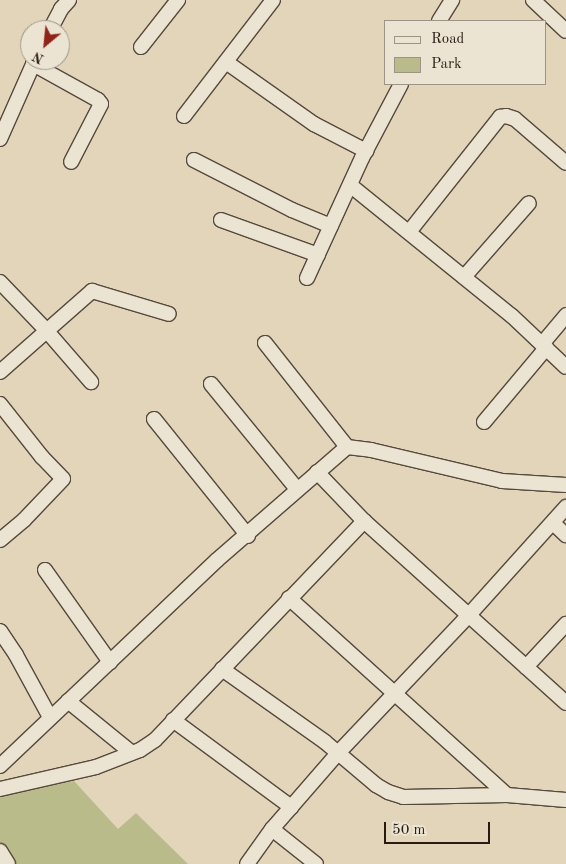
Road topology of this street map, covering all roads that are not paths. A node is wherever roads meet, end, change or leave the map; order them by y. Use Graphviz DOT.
graph roads {
  1 [pos="69,0"];
  2 [pos="178,0"];
  3 [pos="273,0"];
  4 [pos="533,0"];
  5 [pos="447,2"];
  6 [pos="56,20"];
  7 [pos="439,20"];
  8 [pos="566,31"];
  9 [pos="141,48"];
  10 [pos="226,62"];
  11 [pos="31,70"];
  12 [pos="47,70"];
  13 [pos="401,85"];
  14 [pos="184,116"];
  15 [pos="0,140"];
  16 [pos="366,151"];
  17 [pos="194,160"];
  18 [pos="71,162"];
  19 [pos="566,163"];
  20 [pos="350,185"];
  21 [pos="529,203"];
  22 [pos="221,220"];
  23 [pos="331,226"];
  24 [pos="409,232"];
  25 [pos="318,255"];
  26 [pos="464,277"];
  27 [pos="307,278"];
  28 [pos="0,282"];
  29 [pos="169,314"];
  30 [pos="566,315"];
  31 [pos="46,330"];
  32 [pos="265,343"];
  33 [pos="544,346"];
  34 [pos="566,367"];
  35 [pos="0,372"];
  36 [pos="92,382"];
  37 [pos="211,384"];
  38 [pos="0,404"];
  39 [pos="154,419"];
  40 [pos="484,422"];
  41 [pos="347,447"];
  42 [pos="317,472"];
  43 [pos="566,485"];
  44 [pos="297,489"];
  45 [pos="566,508"];
  46 [pos="364,522"];
  47 [pos="553,523"];
  48 [pos="566,535"];
  49 [pos="248,536"];
  50 [pos="0,540"];
  51 [pos="45,570"];
  52 [pos="290,598"];
  53 [pos="468,616"];
  54 [pos="566,624"];
  55 [pos="0,631"];
  56 [pos="110,662"];
  57 [pos="526,667"];
  58 [pos="222,669"];
  59 [pos="394,693"];
  60 [pos="68,701"];
  61 [pos="566,703"];
  62 [pos="50,717"];
  63 [pos="172,720"];
  64 [pos="132,753"];
  65 [pos="338,753"];
  66 [pos="0,766"];
  67 [pos="0,789"];
  68 [pos="507,795"];
  69 [pos="566,800"];
  70 [pos="291,808"];
  71 [pos="272,829"];
  72 [pos="0,851"];
  73 [pos="8,864"];
  74 [pos="247,864"];
  75 [pos="316,864"];
  1 -- 6 [label="street"];
  2 -- 9 [label="street"];
  3 -- 10 [label="street"];
  4 -- 8 [label="street"];
  5 -- 7 [label="street"];
  10 -- 14 [label="street"];
  10 -- 16 [label="street"];
  11 -- 15 [label="street"];
  12 -- 18 [label="street"];
  13 -- 16 [label="street"];
  16 -- 20 [label="street"];
  17 -- 23 [label="street"];
  19 -- 24 [label="street"];
  20 -- 23 [label="street"];
  20 -- 24 [label="street"];
  21 -- 26 [label="street"];
  22 -- 25 [label="street"];
  23 -- 25 [label="street"];
  24 -- 26 [label="street"];
  25 -- 27 [label="street"];
  26 -- 33 [label="street"];
  28 -- 31 [label="street"];
  29 -- 31 [label="street"];
  30 -- 33 [label="street"];
  31 -- 35 [label="street"];
  31 -- 36 [label="street"];
  32 -- 41 [label="street"];
  33 -- 34 [label="street"];
  33 -- 40 [label="street"];
  37 -- 44 [label="street"];
  38 -- 50 [label="street"];
  39 -- 49 [label="street"];
  41 -- 42 [label="street"];
  41 -- 43 [label="street"];
  42 -- 44 [label="street"];
  42 -- 46 [label="street"];
  44 -- 49 [label="street"];
  45 -- 47 [label="street"];
  46 -- 52 [label="street"];
  46 -- 53 [label="street"];
  47 -- 48 [label="street"];
  47 -- 53 [label="street"];
  49 -- 56 [label="street"];
  51 -- 56 [label="street"];
  52 -- 58 [label="street"];
  52 -- 59 [label="street"];
  53 -- 57 [label="street"];
  53 -- 59 [label="street"];
  54 -- 57 [label="street"];
  55 -- 62 [label="street"];
  56 -- 60 [label="street"];
  57 -- 61 [label="street"];
  58 -- 63 [label="street"];
  58 -- 65 [label="street"];
  59 -- 65 [label="street"];
  59 -- 68 [label="street"];
  60 -- 62 [label="street"];
  60 -- 64 [label="street"];
  62 -- 66 [label="street"];
  63 -- 64 [label="street"];
  63 -- 70 [label="street"];
  64 -- 67 [label="street"];
  65 -- 68 [label="street"];
  65 -- 70 [label="street"];
  68 -- 69 [label="street"];
  70 -- 71 [label="street"];
  71 -- 74 [label="street"];
  71 -- 75 [label="street"];
  72 -- 73 [label="street"];
}
